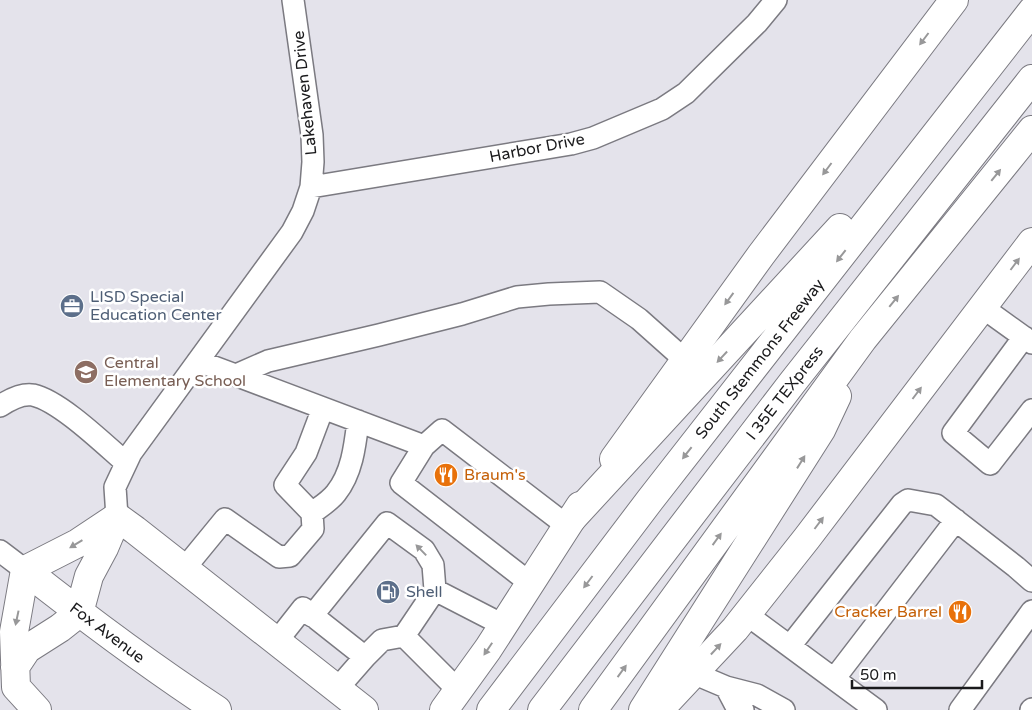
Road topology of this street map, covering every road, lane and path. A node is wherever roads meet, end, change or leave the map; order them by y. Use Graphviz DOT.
graph roads {
  1 [pos="293,0"];
  2 [pos="776,0"];
  3 [pos="954,0"];
  4 [pos="1032,6"];
  5 [pos="1032,11"];
  6 [pos="1032,79"];
  7 [pos="1032,130"];
  8 [pos="311,187"];
  9 [pos="1032,242"];
  10 [pos="982,307"];
  11 [pos="863,339"];
  12 [pos="1030,341"];
  13 [pos="685,360"];
  14 [pos="198,361"];
  15 [pos="236,375"];
  16 [pos="0,406"];
  17 [pos="323,408"];
  18 [pos="1032,410"];
  19 [pos="358,421"];
  20 [pos="424,446"];
  21 [pos="126,463"];
  22 [pos="312,513"];
  23 [pos="117,517"];
  24 [pos="956,520"];
  25 [pos="566,525"];
  26 [pos="0,551"];
  27 [pos="184,569"];
  28 [pos="24,570"];
  29 [pos="1032,581"];
  30 [pos="530,583"];
  31 [pos="436,590"];
  32 [pos="1032,611"];
  33 [pos="79,613"];
  34 [pos="746,614"];
  35 [pos="312,616"];
  36 [pos="503,625"];
  37 [pos="404,636"];
  38 [pos="277,642"];
  39 [pos="790,646"];
  40 [pos="365,657"];
  41 [pos="15,667"];
  42 [pos="693,673"];
  43 [pos="834,679"];
  44 [pos="726,687"];
  45 [pos="337,689"];
  46 [pos="451,700"];
  47 [pos="37,710"];
  48 [pos="217,710"];
  49 [pos="364,710"];
  50 [pos="491,710"];
  51 [pos="542,710"];
  52 [pos="593,710"];
  53 [pos="643,710"];
  54 [pos="659,710"];
  55 [pos="743,710"];
  56 [pos="784,710"];
  57 [pos="876,710"];
  58 [pos="960,710"];
  1 -- 8 [label="street, Lakehaven Drive"];
  2 -- 8 [label="street, Harbor Drive"];
  3 -- 13 [label="main road, one-way"];
  4 -- 25 [label="main road, one-way"];
  5 -- 50 [label="main road, South Stemmons Freeway, one-way"];
  6 -- 51 [label="main road, I 35E TEXpress"];
  11 -- 7 [label="main road, one-way"];
  8 -- 14 [label="street, Lakehaven Drive"];
  10 -- 9 [label="main road, one-way"];
  10 -- 12 [label="street"];
  34 -- 10 [label="main road, one-way"];
  52 -- 11 [label="main road, one-way"];
  53 -- 11 [label="main road, one-way"];
  12 -- 18 [label="street"];
  13 -- 15 [label="street"];
  13 -- 25 [label="main road"];
  14 -- 15 [label="street"];
  14 -- 21 [label="street, Lakehaven Drive"];
  15 -- 17 [label="street"];
  16 -- 21 [label="street"];
  17 -- 19 [label="street"];
  17 -- 22 [label="street"];
  19 -- 20 [label="street"];
  19 -- 22 [label="street"];
  20 -- 25 [label="street"];
  20 -- 30 [label="street"];
  21 -- 23 [label="street, Lakehaven Drive"];
  22 -- 27 [label="street"];
  23 -- 27 [label="main road"];
  23 -- 28 [label="main road, one-way"];
  23 -- 33 [label="main road"];
  24 -- 29 [label="street"];
  24 -- 39 [label="street"];
  24 -- 43 [label="street"];
  25 -- 30 [label="main road"];
  26 -- 28 [label="street, Fox Avenue"];
  27 -- 38 [label="main road"];
  28 -- 33 [label="main road, Fox Avenue"];
  28 -- 41 [label="main road, one-way"];
  30 -- 36 [label="main road"];
  31 -- 35 [label="street, one-way"];
  31 -- 36 [label="street"];
  31 -- 37 [label="street"];
  32 -- 58 [label="street"];
  33 -- 41 [label="main road"];
  33 -- 48 [label="main road, Fox Avenue"];
  34 -- 39 [label="street"];
  42 -- 34 [label="main road, one-way"];
  35 -- 38 [label="street"];
  35 -- 40 [label="street"];
  36 -- 46 [label="main road, one-way"];
  37 -- 40 [label="street"];
  37 -- 46 [label="street"];
  38 -- 45 [label="main road"];
  39 -- 43 [label="street"];
  40 -- 45 [label="street"];
  41 -- 47 [label="main road"];
  42 -- 44 [label="street"];
  42 -- 54 [label="main road"];
  43 -- 57 [label="street"];
  44 -- 55 [label="street"];
  44 -- 56 [label="street"];
  45 -- 49 [label="main road"];
}
